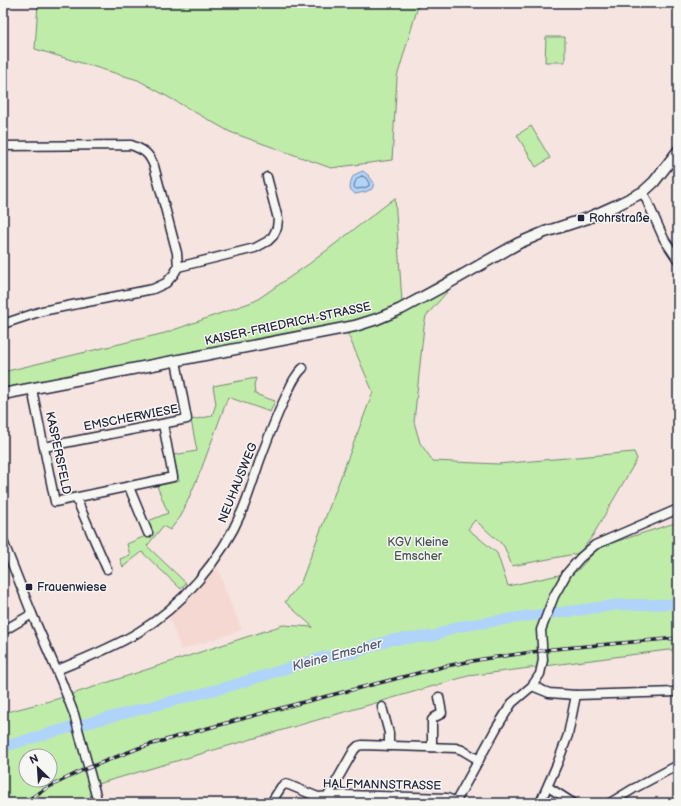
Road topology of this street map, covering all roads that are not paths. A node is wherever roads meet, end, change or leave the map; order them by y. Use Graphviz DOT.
graph roads {
  1 [pos="3,146"];
  2 [pos="678,151"];
  3 [pos="267,176"];
  4 [pos="643,192"];
  5 [pos="678,260"];
  6 [pos="178,267"];
  7 [pos="3,324"];
  8 [pos="176,361"];
  9 [pos="304,368"];
  10 [pos="32,389"];
  11 [pos="3,394"];
  12 [pos="163,424"];
  13 [pos="44,447"];
  14 [pos="129,487"];
  15 [pos="76,498"];
  16 [pos="678,509"];
  17 [pos="148,533"];
  18 [pos="3,541"];
  19 [pos="106,569"];
  20 [pos="32,614"];
  21 [pos="3,631"];
  22 [pos="57,670"];
  23 [pos="532,686"];
  24 [pos="678,692"];
  25 [pos="576,695"];
  26 [pos="439,697"];
  27 [pos="382,707"];
  28 [pos="389,746"];
  29 [pos="432,747"];
  30 [pos="479,760"];
  31 [pos="678,765"];
  32 [pos="548,787"];
  33 [pos="328,796"];
  34 [pos="456,802"];
  35 [pos="98,803"];
  36 [pos="271,803"];
  37 [pos="540,803"];
  38 [pos="573,803"];
  39 [pos="610,803"];
  1 -- 6 [label="street"];
  2 -- 4 [label="main road, KAISER-FRIEDRICH-STRASSE"];
  3 -- 6 [label="street"];
  4 -- 5 [label="street"];
  4 -- 8 [label="main road, KAISER-FRIEDRICH-STRASSE"];
  6 -- 7 [label="street"];
  8 -- 10 [label="main road, KAISER-FRIEDRICH-STRASSE"];
  8 -- 12 [label="street, EMSCHERWIESE"];
  9 -- 22 [label="street, NEUHAUSWEG"];
  10 -- 11 [label="main road, KAISER-FRIEDRICH-STRASSE"];
  10 -- 13 [label="street, KASPERSFELD"];
  12 -- 13 [label="street, EMSCHERWIESE"];
  12 -- 14 [label="street, KASPERSFELD"];
  13 -- 15 [label="street, KASPERSFELD"];
  14 -- 15 [label="street, KASPERSFELD"];
  14 -- 17 [label="street"];
  15 -- 19 [label="street, KASPERSFELD"];
  16 -- 23 [label="street"];
  18 -- 20 [label="street"];
  20 -- 21 [label="street"];
  20 -- 22 [label="street"];
  22 -- 35 [label="street"];
  23 -- 25 [label="street"];
  23 -- 30 [label="street"];
  24 -- 25 [label="street"];
  25 -- 32 [label="street"];
  26 -- 29 [label="street"];
  27 -- 28 [label="street"];
  28 -- 29 [label="street"];
  28 -- 33 [label="street"];
  29 -- 30 [label="street"];
  30 -- 34 [label="street"];
  31 -- 39 [label="street"];
  32 -- 37 [label="street"];
  32 -- 38 [label="street"];
  33 -- 34 [label="street, HALFMANNSTRASSE"];
  33 -- 36 [label="street, HALFMANNSTRASSE"];
}
